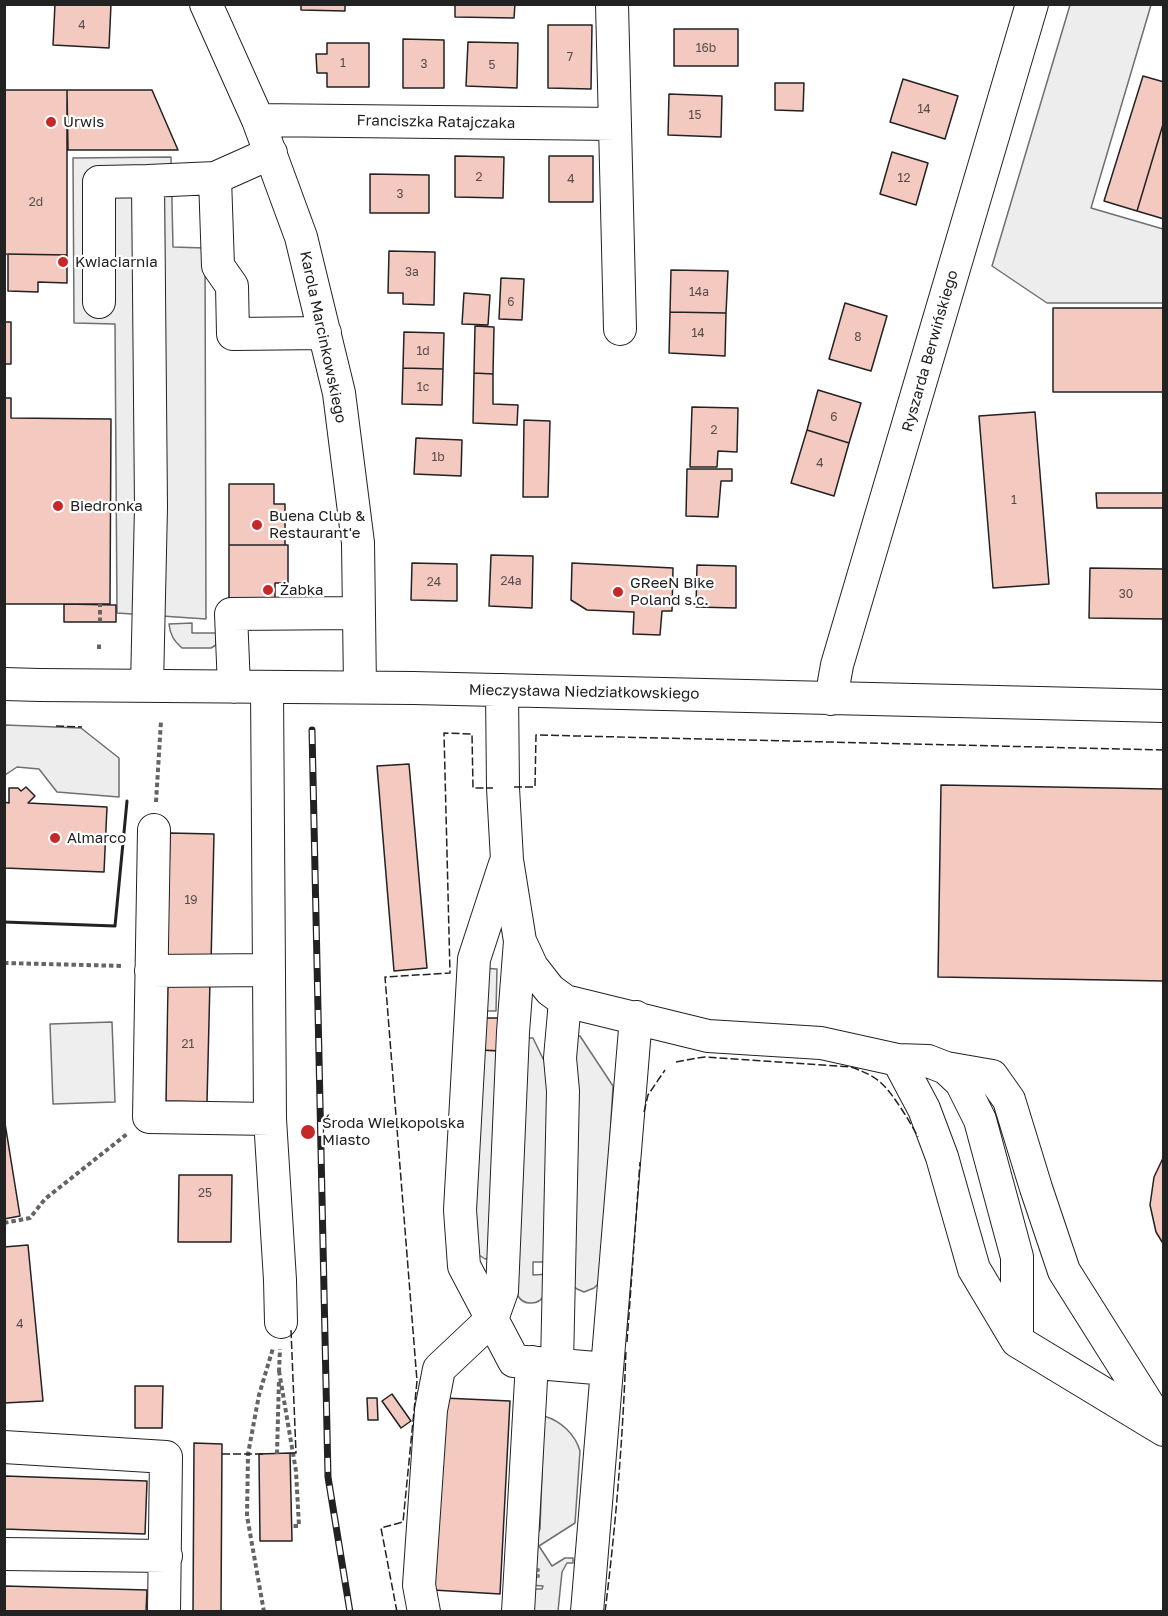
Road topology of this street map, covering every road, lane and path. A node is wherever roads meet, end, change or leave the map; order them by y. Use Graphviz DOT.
graph roads {
  1 [pos="206,4"];
  2 [pos="612,4"];
  3 [pos="1032,4"];
  4 [pos="258,120"];
  5 [pos="615,124"];
  6 [pos="271,153"];
  7 [pos="215,178"];
  8 [pos="148,182"];
  9 [pos="99,302"];
  10 [pos="620,329"];
  11 [pos="325,333"];
  12 [pos="100,604"];
  13 [pos="358,613"];
  14 [pos="100,622"];
  15 [pos="4,684"];
  16 [pos="147,686"];
  17 [pos="234,687"];
  18 [pos="267,687"];
  19 [pos="360,687"];
  20 [pos="502,690"];
  21 [pos="831,699"];
  22 [pos="1164,705"];
  23 [pos="161,721"];
  24 [pos="154,830"];
  25 [pos="507,860"];
  26 [pos="520,941"];
  27 [pos="4,963"];
  28 [pos="152,969"];
  29 [pos="269,970"];
  30 [pos="566,1001"];
  31 [pos="636,1017"];
  32 [pos="898,1060"];
  33 [pos="946,1068"];
  34 [pos="149,1117"];
  35 [pos="270,1119"];
  36 [pos="4,1223"];
  37 [pos="492,1319"];
  38 [pos="281,1322"];
  39 [pos="1017,1341"];
  40 [pos="544,1363"];
  41 [pos="607,1368"];
  42 [pos="279,1371"];
  43 [pos="1164,1429"];
  44 [pos="4,1447"];
  45 [pos="277,1454"];
  46 [pos="292,1526"];
  47 [pos="4,1554"];
  48 [pos="165,1556"];
  49 [pos="164,1611"];
  50 [pos="264,1611"];
  51 [pos="424,1611"];
  52 [pos="518,1611"];
  53 [pos="587,1611"];
  1 -- 4 [label="street, Karola Marcinkowskiego"];
  2 -- 5 [label="street"];
  3 -- 21 [label="street, Ryszarda Berwińskiego"];
  4 -- 5 [label="street, Franciszka Ratajczaka"];
  4 -- 6 [label="street, Karola Marcinkowskiego"];
  5 -- 10 [label="street"];
  6 -- 7 [label="street"];
  6 -- 11 [label="street, Karola Marcinkowskiego"];
  7 -- 8 [label="street"];
  7 -- 11 [label="street"];
  8 -- 9 [label="street"];
  8 -- 16 [label="street"];
  11 -- 13 [label="street, Karola Marcinkowskiego"];
  12 -- 14 [label="path"];
  13 -- 17 [label="street"];
  13 -- 19 [label="street, Karola Marcinkowskiego"];
  15 -- 16 [label="street, Mieczysława Niedziałkowskiego"];
  16 -- 17 [label="street, Mieczysława Niedziałkowskiego"];
  17 -- 18 [label="street, Mieczysława Niedziałkowskiego"];
  18 -- 19 [label="street, Mieczysława Niedziałkowskiego"];
  18 -- 29 [label="street"];
  19 -- 20 [label="street, Mieczysława Niedziałkowskiego"];
  20 -- 21 [label="street, Mieczysława Niedziałkowskiego"];
  20 -- 25 [label="street"];
  21 -- 22 [label="street, Mieczysława Niedziałkowskiego"];
  23 -- 24 [label="path"];
  24 -- 28 [label="street"];
  25 -- 26 [label="street"];
  25 -- 37 [label="street"];
  26 -- 30 [label="street"];
  26 -- 37 [label="street"];
  27 -- 28 [label="path"];
  28 -- 29 [label="street"];
  28 -- 34 [label="street"];
  29 -- 35 [label="street"];
  30 -- 31 [label="street"];
  30 -- 40 [label="street"];
  31 -- 32 [label="street"];
  31 -- 41 [label="street"];
  32 -- 33 [label="street"];
  32 -- 39 [label="street"];
  33 -- 39 [label="street"];
  33 -- 43 [label="street"];
  34 -- 35 [label="street"];
  34 -- 36 [label="path"];
  35 -- 38 [label="street"];
  37 -- 40 [label="street"];
  37 -- 51 [label="street"];
  38 -- 42 [label="path"];
  38 -- 50 [label="path"];
  39 -- 43 [label="street"];
  40 -- 41 [label="street"];
  40 -- 52 [label="street"];
  41 -- 53 [label="street"];
  42 -- 45 [label="path"];
  42 -- 46 [label="path"];
  44 -- 48 [label="street"];
  47 -- 48 [label="street"];
  48 -- 49 [label="street"];
}
